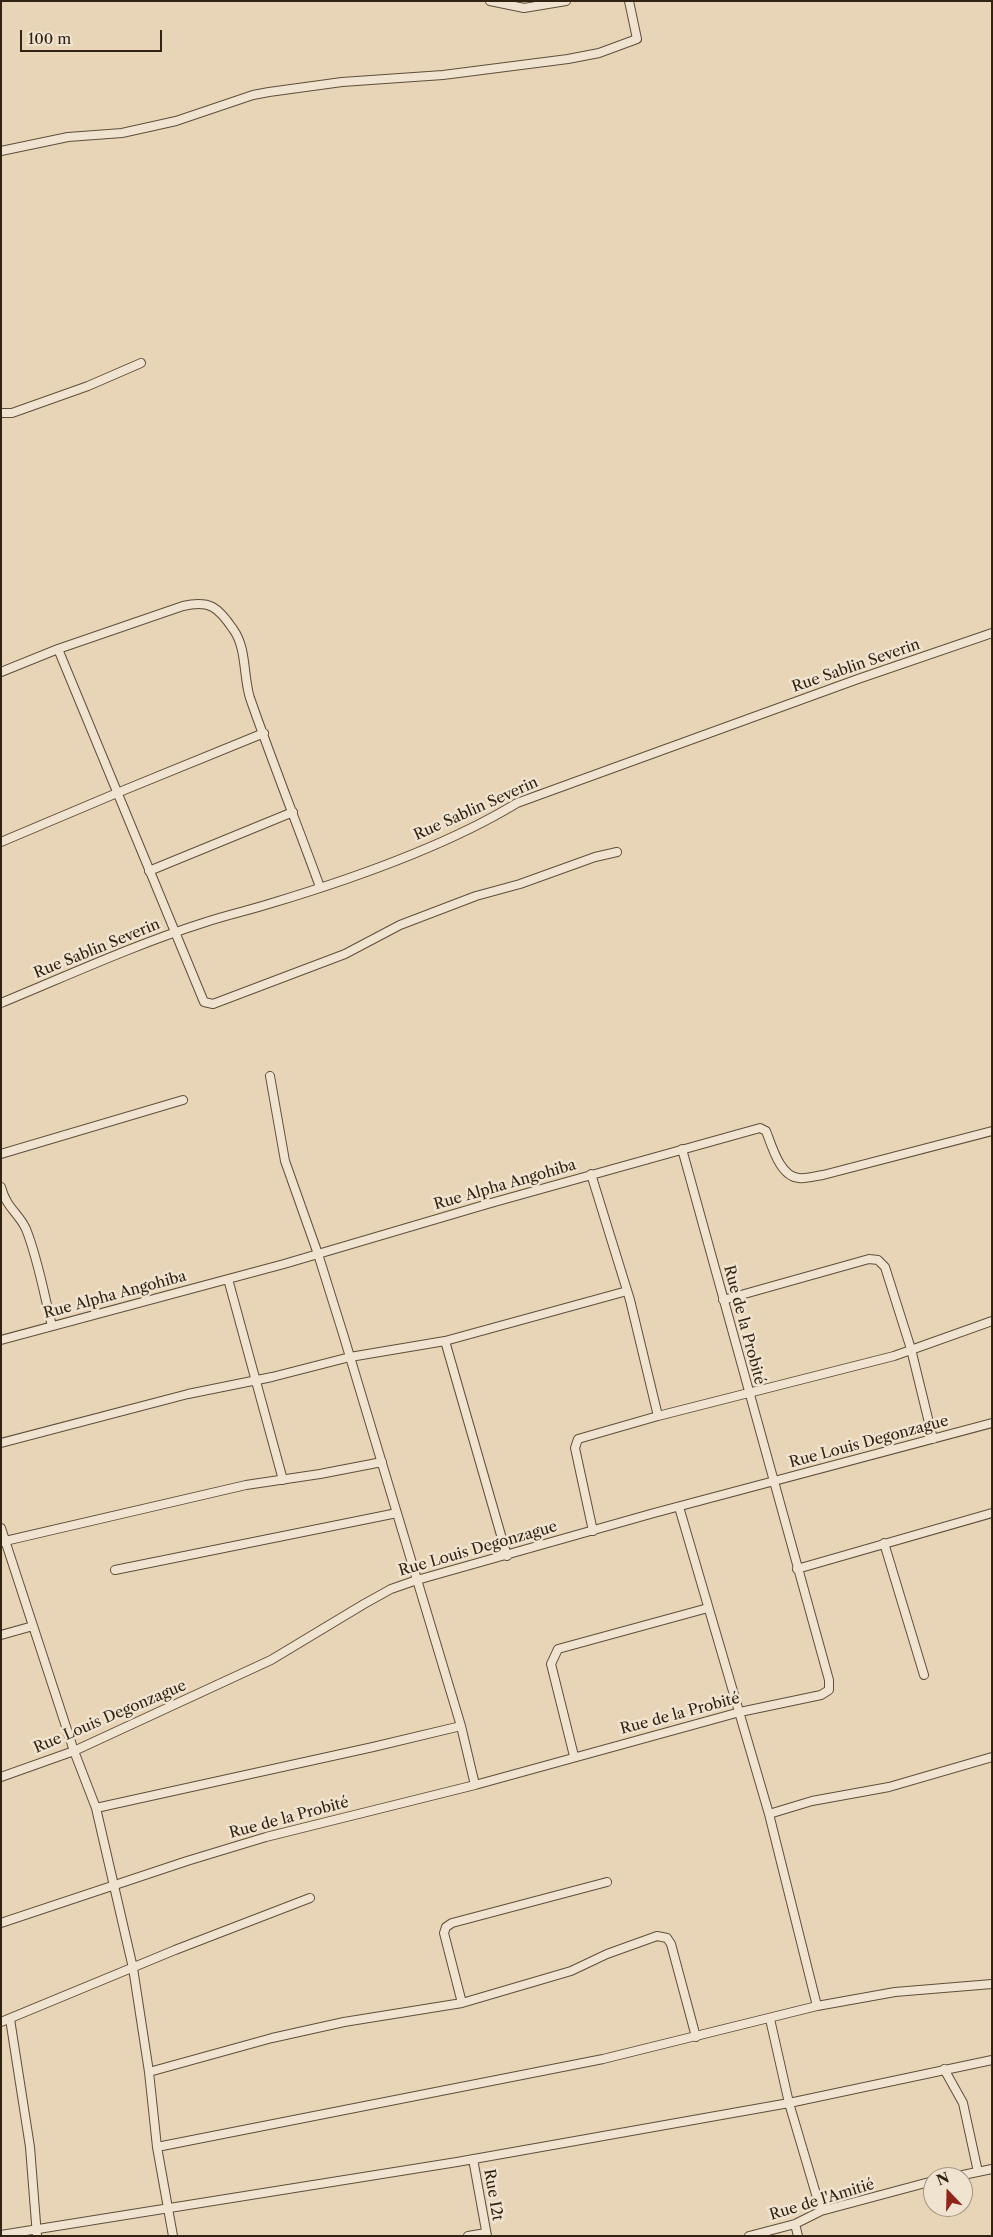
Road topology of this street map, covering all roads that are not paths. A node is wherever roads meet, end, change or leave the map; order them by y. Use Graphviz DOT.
graph roads {
  1 [pos="490,1"];
  2 [pos="566,1"];
  3 [pos="629,1"];
  4 [pos="1,151"];
  5 [pos="141,363"];
  6 [pos="1,413"];
  7 [pos="992,633"];
  8 [pos="58,649"];
  9 [pos="1,672"];
  10 [pos="264,733"];
  11 [pos="117,792"];
  12 [pos="293,812"];
  13 [pos="1,842"];
  14 [pos="618,852"];
  15 [pos="149,872"];
  16 [pos="320,887"];
  17 [pos="174,933"];
  18 [pos="1,1003"];
  19 [pos="270,1076"];
  20 [pos="184,1100"];
  21 [pos="992,1131"];
  22 [pos="682,1149"];
  23 [pos="1,1154"];
  24 [pos="591,1174"];
  25 [pos="1,1187"];
  26 [pos="318,1254"];
  27 [pos="228,1279"];
  28 [pos="627,1291"];
  29 [pos="723,1300"];
  30 [pos="992,1321"];
  31 [pos="52,1326"];
  32 [pos="1,1340"];
  33 [pos="445,1340"];
  34 [pos="911,1349"];
  35 [pos="350,1357"];
  36 [pos="254,1379"];
  37 [pos="748,1393"];
  38 [pos="658,1416"];
  39 [pos="992,1423"];
  40 [pos="933,1439"];
  41 [pos="1,1443"];
  42 [pos="382,1462"];
  43 [pos="283,1480"];
  44 [pos="773,1482"];
  45 [pos="679,1507"];
  46 [pos="397,1513"];
  47 [pos="992,1513"];
  48 [pos="1,1528"];
  49 [pos="593,1531"];
  50 [pos="3,1542"];
  51 [pos="884,1544"];
  52 [pos="507,1556"];
  53 [pos="797,1568"];
  54 [pos="115,1570"];
  55 [pos="417,1580"];
  56 [pos="708,1608"];
  57 [pos="33,1626"];
  58 [pos="1,1635"];
  59 [pos="924,1675"];
  60 [pos="740,1712"];
  61 [pos="461,1726"];
  62 [pos="74,1751"];
  63 [pos="574,1756"];
  64 [pos="992,1757"];
  65 [pos="1,1777"];
  66 [pos="475,1785"];
  67 [pos="96,1808"];
  68 [pos="769,1814"];
  69 [pos="607,1882"];
  70 [pos="114,1885"];
  71 [pos="310,1898"];
  72 [pos="1,1923"];
  73 [pos="133,1968"];
  74 [pos="992,1984"];
  75 [pos="462,2003"];
  76 [pos="818,2006"];
  77 [pos="10,2019"];
  78 [pos="770,2019"];
  79 [pos="1,2022"];
  80 [pos="696,2037"];
  81 [pos="992,2060"];
  82 [pos="944,2069"];
  83 [pos="149,2072"];
  84 [pos="789,2102"];
  85 [pos="158,2147"];
  86 [pos="473,2158"];
  87 [pos="992,2169"];
  88 [pos="978,2172"];
  89 [pos="973,2173"];
  90 [pos="923,2184"];
  91 [pos="168,2210"];
  92 [pos="821,2212"];
  93 [pos="795,2224"];
  94 [pos="36,2233"];
  95 [pos="487,2234"];
  96 [pos="1,2235"];
  97 [pos="173,2236"];
  98 [pos="468,2236"];
  99 [pos="749,2236"];
  100 [pos="798,2236"];
  1 -- 2 [label="street"];
  3 -- 4 [label="street"];
  5 -- 6 [label="street"];
  7 -- 16 [label="street, Rue Sablin Severin"];
  8 -- 9 [label="street"];
  8 -- 10 [label="street"];
  8 -- 11 [label="street"];
  10 -- 11 [label="street"];
  10 -- 12 [label="street"];
  11 -- 13 [label="street"];
  11 -- 15 [label="street"];
  12 -- 15 [label="street"];
  12 -- 16 [label="street"];
  14 -- 17 [label="street"];
  15 -- 17 [label="street"];
  16 -- 17 [label="street, Rue Sablin Severin"];
  17 -- 18 [label="street, Rue Sablin Severin"];
  19 -- 26 [label="street"];
  20 -- 23 [label="street"];
  21 -- 22 [label="street, Rue Alpha Angohiba"];
  22 -- 24 [label="street, Rue Alpha Angohiba"];
  22 -- 29 [label="street, Rue de la Probité"];
  24 -- 26 [label="street, Rue Alpha Angohiba"];
  24 -- 28 [label="street"];
  25 -- 31 [label="street"];
  26 -- 27 [label="street, Rue Alpha Angohiba"];
  26 -- 35 [label="street"];
  27 -- 31 [label="street, Rue Alpha Angohiba"];
  27 -- 36 [label="street"];
  28 -- 33 [label="street"];
  28 -- 38 [label="street"];
  29 -- 34 [label="street"];
  29 -- 37 [label="street, Rue de la Probité"];
  30 -- 34 [label="street"];
  31 -- 32 [label="street, Rue Alpha Angohiba"];
  33 -- 35 [label="street"];
  33 -- 52 [label="street"];
  34 -- 37 [label="street"];
  34 -- 40 [label="street"];
  35 -- 36 [label="street"];
  35 -- 42 [label="street"];
  36 -- 41 [label="street"];
  36 -- 43 [label="street"];
  37 -- 38 [label="street"];
  37 -- 44 [label="street, Rue de la Probité"];
  38 -- 49 [label="street"];
  39 -- 40 [label="street, Rue Louis Degonzague"];
  40 -- 44 [label="street, Rue Louis Degonzague"];
  42 -- 43 [label="street"];
  42 -- 46 [label="street"];
  43 -- 50 [label="street"];
  44 -- 45 [label="street, Rue Louis Degonzague"];
  44 -- 53 [label="street, Rue de la Probité"];
  45 -- 49 [label="street, Rue Louis Degonzague"];
  45 -- 56 [label="street"];
  46 -- 54 [label="street"];
  46 -- 55 [label="street"];
  47 -- 51 [label="street"];
  48 -- 50 [label="street"];
  49 -- 52 [label="street, Rue Louis Degonzague"];
  50 -- 57 [label="street"];
  51 -- 53 [label="street"];
  51 -- 59 [label="street"];
  52 -- 55 [label="street, Rue Louis Degonzague"];
  53 -- 60 [label="street, Rue de la Probité"];
  55 -- 61 [label="street"];
  55 -- 62 [label="street, Rue Louis Degonzague"];
  56 -- 60 [label="street"];
  56 -- 63 [label="street"];
  57 -- 58 [label="street"];
  57 -- 62 [label="street"];
  60 -- 63 [label="street, Rue de la Probité"];
  60 -- 68 [label="street"];
  61 -- 66 [label="street"];
  61 -- 67 [label="street"];
  62 -- 65 [label="street, Rue Louis Degonzague"];
  62 -- 67 [label="street"];
  63 -- 66 [label="street, Rue de la Probité"];
  64 -- 68 [label="street"];
  66 -- 70 [label="street, Rue de la Probité"];
  67 -- 70 [label="street"];
  68 -- 76 [label="street"];
  69 -- 75 [label="street"];
  70 -- 72 [label="street, Rue de la Probité"];
  70 -- 73 [label="street"];
  71 -- 73 [label="street"];
  73 -- 77 [label="street"];
  73 -- 83 [label="street"];
  74 -- 76 [label="street"];
  75 -- 80 [label="street"];
  75 -- 83 [label="street"];
  76 -- 78 [label="street"];
  77 -- 79 [label="street"];
  77 -- 94 [label="street"];
  78 -- 80 [label="street"];
  78 -- 84 [label="street"];
  80 -- 85 [label="street"];
  81 -- 82 [label="street"];
  82 -- 84 [label="street"];
  82 -- 88 [label="street"];
  83 -- 85 [label="street"];
  84 -- 86 [label="street"];
  84 -- 92 [label="street"];
  85 -- 91 [label="street"];
  86 -- 91 [label="street"];
  86 -- 95 [label="street, Rue I2t"];
  87 -- 88 [label="street"];
  88 -- 89 [label="street"];
  90 -- 92 [label="street, Rue de l'Amitié"];
  91 -- 94 [label="street"];
  91 -- 97 [label="street"];
  92 -- 93 [label="street, Rue de l'Amitié"];
  93 -- 99 [label="street, Rue de l'Amitié"];
  93 -- 100 [label="street"];
  94 -- 96 [label="street"];
  95 -- 98 [label="street"];
}
